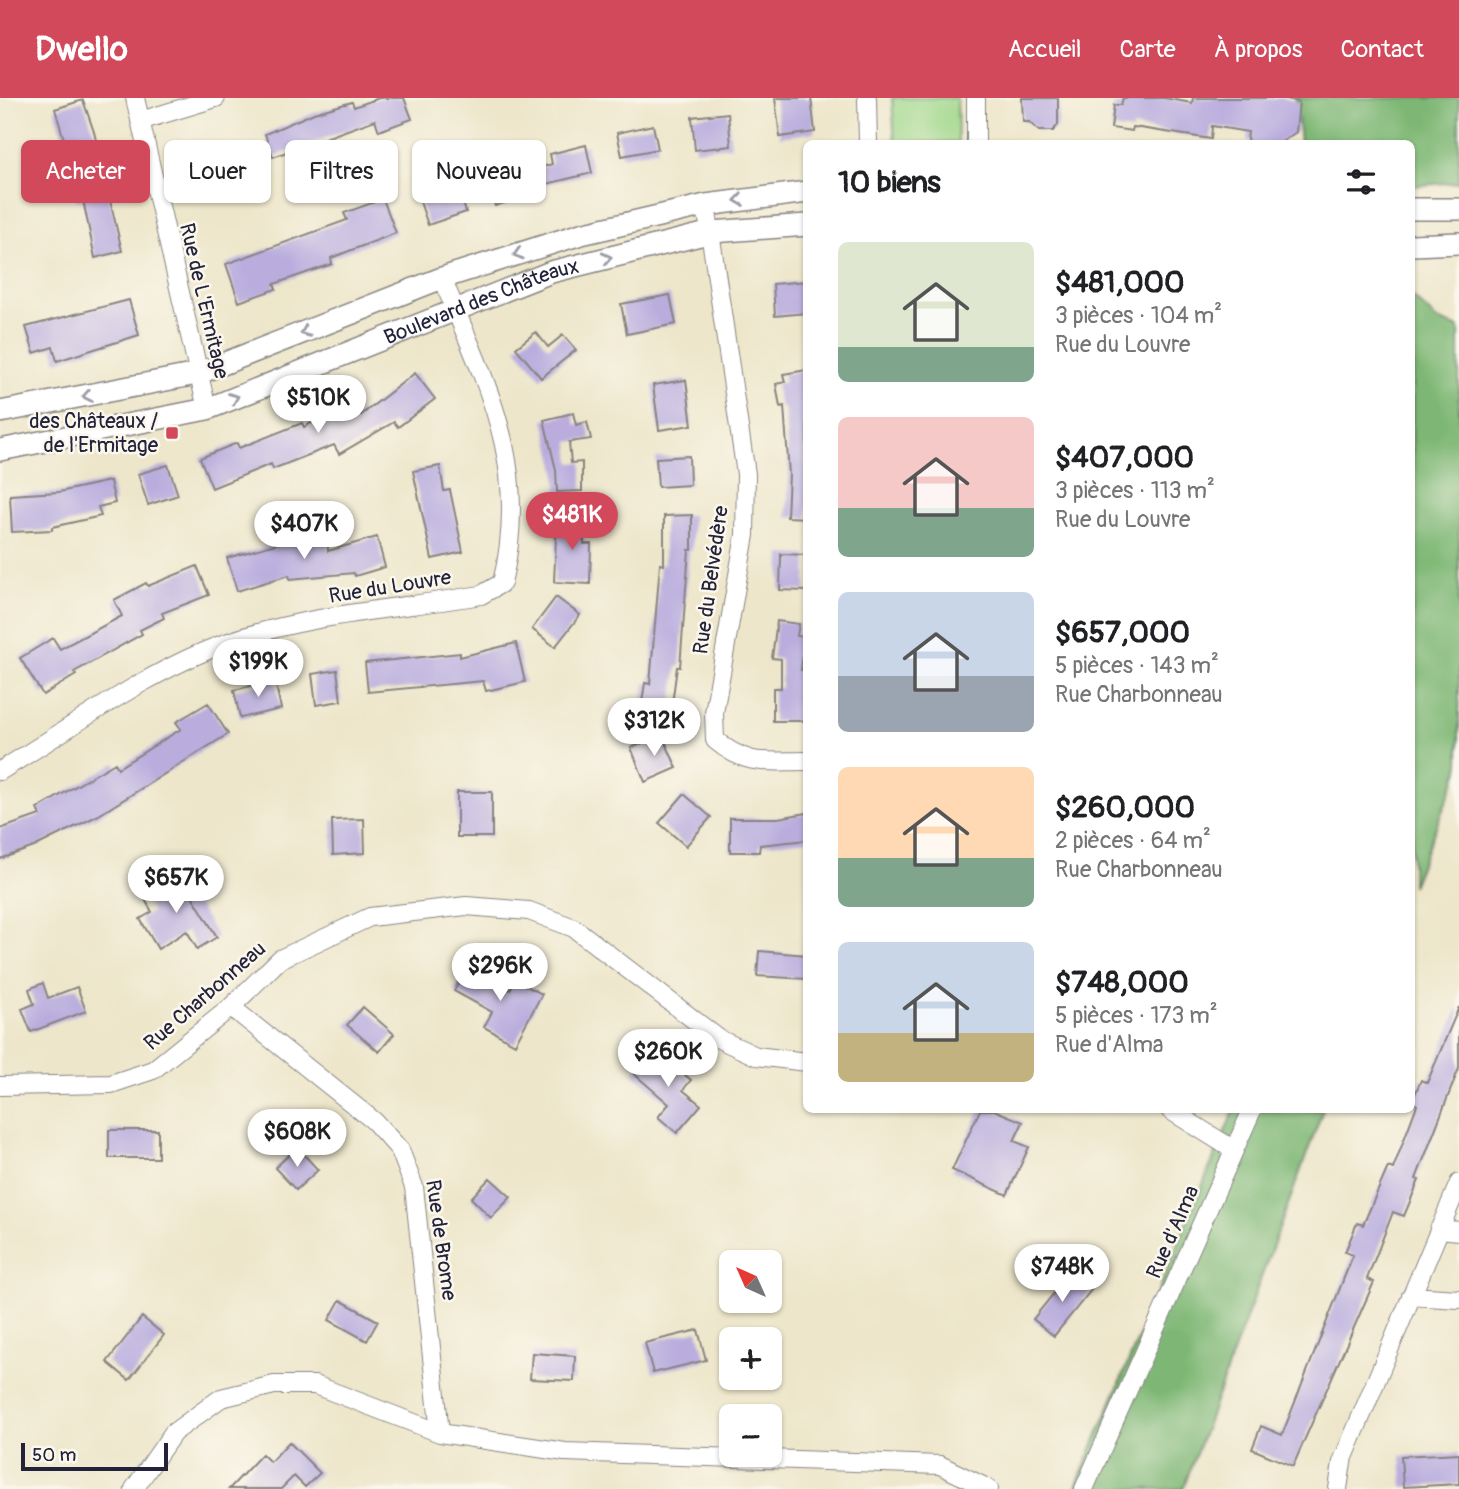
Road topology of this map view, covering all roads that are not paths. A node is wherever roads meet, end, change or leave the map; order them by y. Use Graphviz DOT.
graph roads {
  1 [pos="135,98"];
  2 [pos="216,98"];
  3 [pos="867,98"];
  4 [pos="976,98"];
  5 [pos="140,121"];
  6 [pos="867,140"];
  7 [pos="976,140"];
  8 [pos="803,192"];
  9 [pos="706,205"];
  10 [pos="1415,209"];
  11 [pos="1459,209"];
  12 [pos="803,225"];
  13 [pos="712,232"];
  14 [pos="1459,243"];
  15 [pos="1415,245"];
  16 [pos="442,278"];
  17 [pos="455,309"];
  18 [pos="197,374"];
  19 [pos="206,409"];
  20 [pos="0,412"];
  21 [pos="0,450"];
  22 [pos="803,761"];
  23 [pos="0,771"];
  24 [pos="231,1007"];
  25 [pos="803,1062"];
  26 [pos="0,1086"];
  27 [pos="1175,1113"];
  28 [pos="1251,1113"];
  29 [pos="1234,1150"];
  30 [pos="1459,1183"];
  31 [pos="1439,1229"];
  32 [pos="1459,1231"];
  33 [pos="1411,1296"];
  34 [pos="1459,1299"];
  35 [pos="440,1433"];
  36 [pos="134,1489"];
  37 [pos="989,1489"];
  38 [pos="1084,1489"];
  39 [pos="1338,1489"];
  1 -- 5 [label="street, Rue de L'Ermitage"];
  2 -- 5 [label="street"];
  3 -- 6 [label="street"];
  4 -- 7 [label="street"];
  5 -- 18 [label="street, Rue de L'Ermitage"];
  8 -- 9 [label="street, Boulevard des Châteaux, one-way"];
  9 -- 13 [label="street, Rue du Belvédère"];
  9 -- 16 [label="street, Boulevard des Châteaux, one-way"];
  10 -- 11 [label="street"];
  12 -- 13 [label="street, Boulevard des Châteaux"];
  17 -- 13 [label="street, Boulevard des Châteaux, one-way"];
  13 -- 22 [label="street, Rue du Belvédère"];
  14 -- 15 [label="street"];
  16 -- 17 [label="street, Rue du Louvre"];
  16 -- 18 [label="street, Boulevard des Châteaux, one-way"];
  19 -- 17 [label="street, Boulevard des Châteaux, one-way"];
  17 -- 23 [label="street, Rue du Louvre"];
  18 -- 19 [label="street, Rue de L'Ermitage"];
  18 -- 20 [label="street, Boulevard des Châteaux, one-way"];
  19 -- 21 [label="street, Boulevard des Châteaux"];
  24 -- 25 [label="street, Rue Charbonneau"];
  24 -- 26 [label="street, Rue Charbonneau"];
  24 -- 35 [label="street, Rue de Brome"];
  27 -- 29 [label="street"];
  28 -- 29 [label="street, Rue d'Alma"];
  29 -- 38 [label="street, Rue d'Alma"];
  30 -- 31 [label="street"];
  31 -- 32 [label="street"];
  31 -- 33 [label="street"];
  33 -- 34 [label="street"];
  33 -- 39 [label="street"];
  35 -- 36 [label="street"];
  35 -- 37 [label="street"];
}
